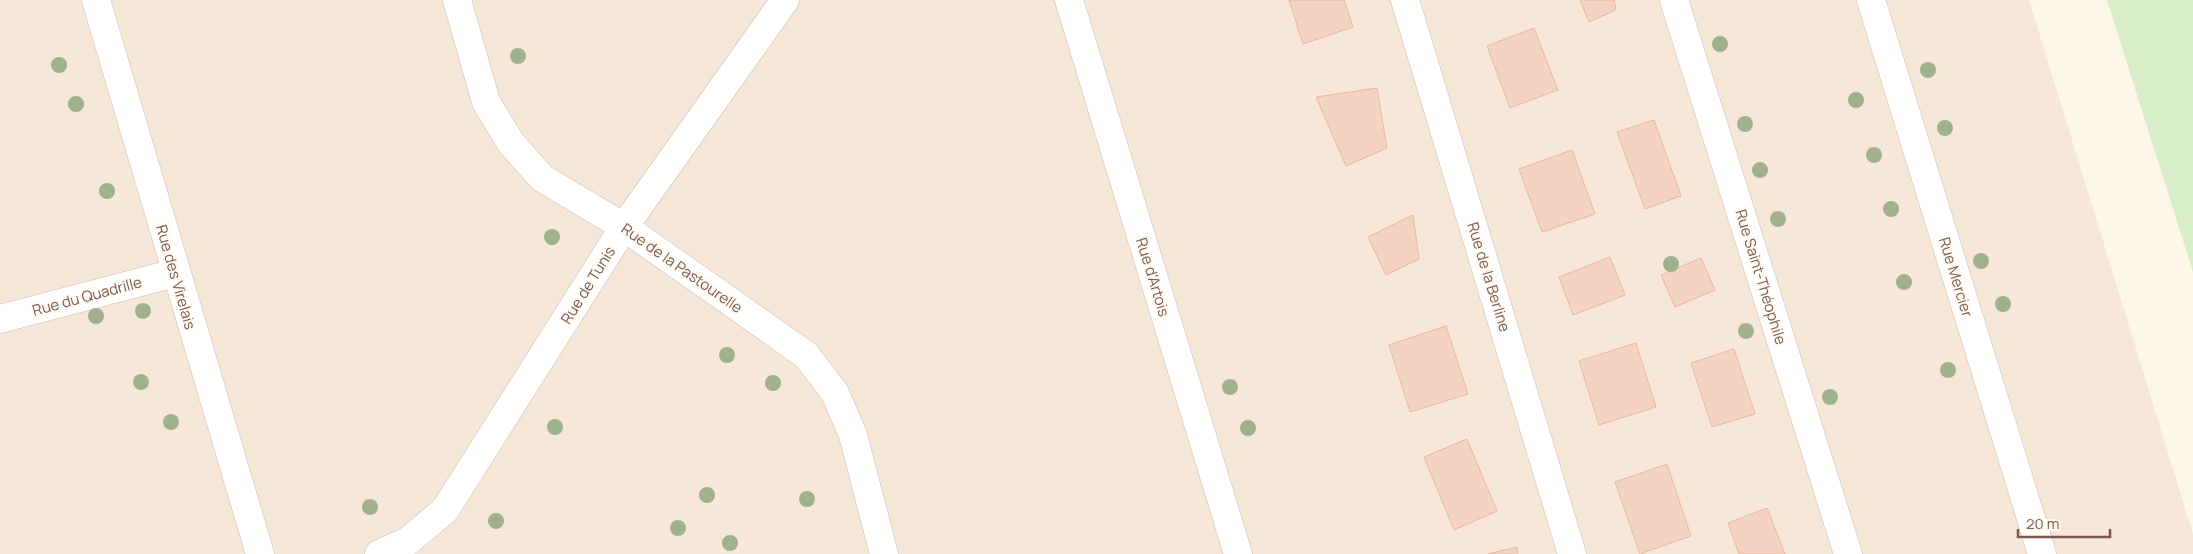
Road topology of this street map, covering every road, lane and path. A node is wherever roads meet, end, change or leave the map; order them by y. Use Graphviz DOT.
graph roads {
  1 [pos="96,0"];
  2 [pos="457,0"];
  3 [pos="785,0"];
  4 [pos="1069,0"];
  5 [pos="1405,0"];
  6 [pos="1674,0"];
  7 [pos="1871,0"];
  8 [pos="624,227"];
  9 [pos="175,273"];
  10 [pos="0,319"];
  11 [pos="260,554"];
  12 [pos="380,554"];
  13 [pos="884,554"];
  14 [pos="1238,554"];
  15 [pos="1572,554"];
  16 [pos="1848,554"];
  17 [pos="2042,554"];
  1 -- 9 [label="street, Rue des Virelais"];
  2 -- 8 [label="street, Rue de la Pastourelle"];
  3 -- 8 [label="street, Rue de Tunis"];
  4 -- 14 [label="street, Rue d'Artois"];
  5 -- 15 [label="street, Rue de la Berline"];
  6 -- 16 [label="street, Rue Saint-Théophile"];
  7 -- 17 [label="street, Rue Mercier"];
  8 -- 12 [label="street, Rue de Tunis"];
  8 -- 13 [label="street, Rue de la Pastourelle"];
  9 -- 10 [label="street, Rue du Quadrille"];
  9 -- 11 [label="street, Rue des Virelais"];
}
